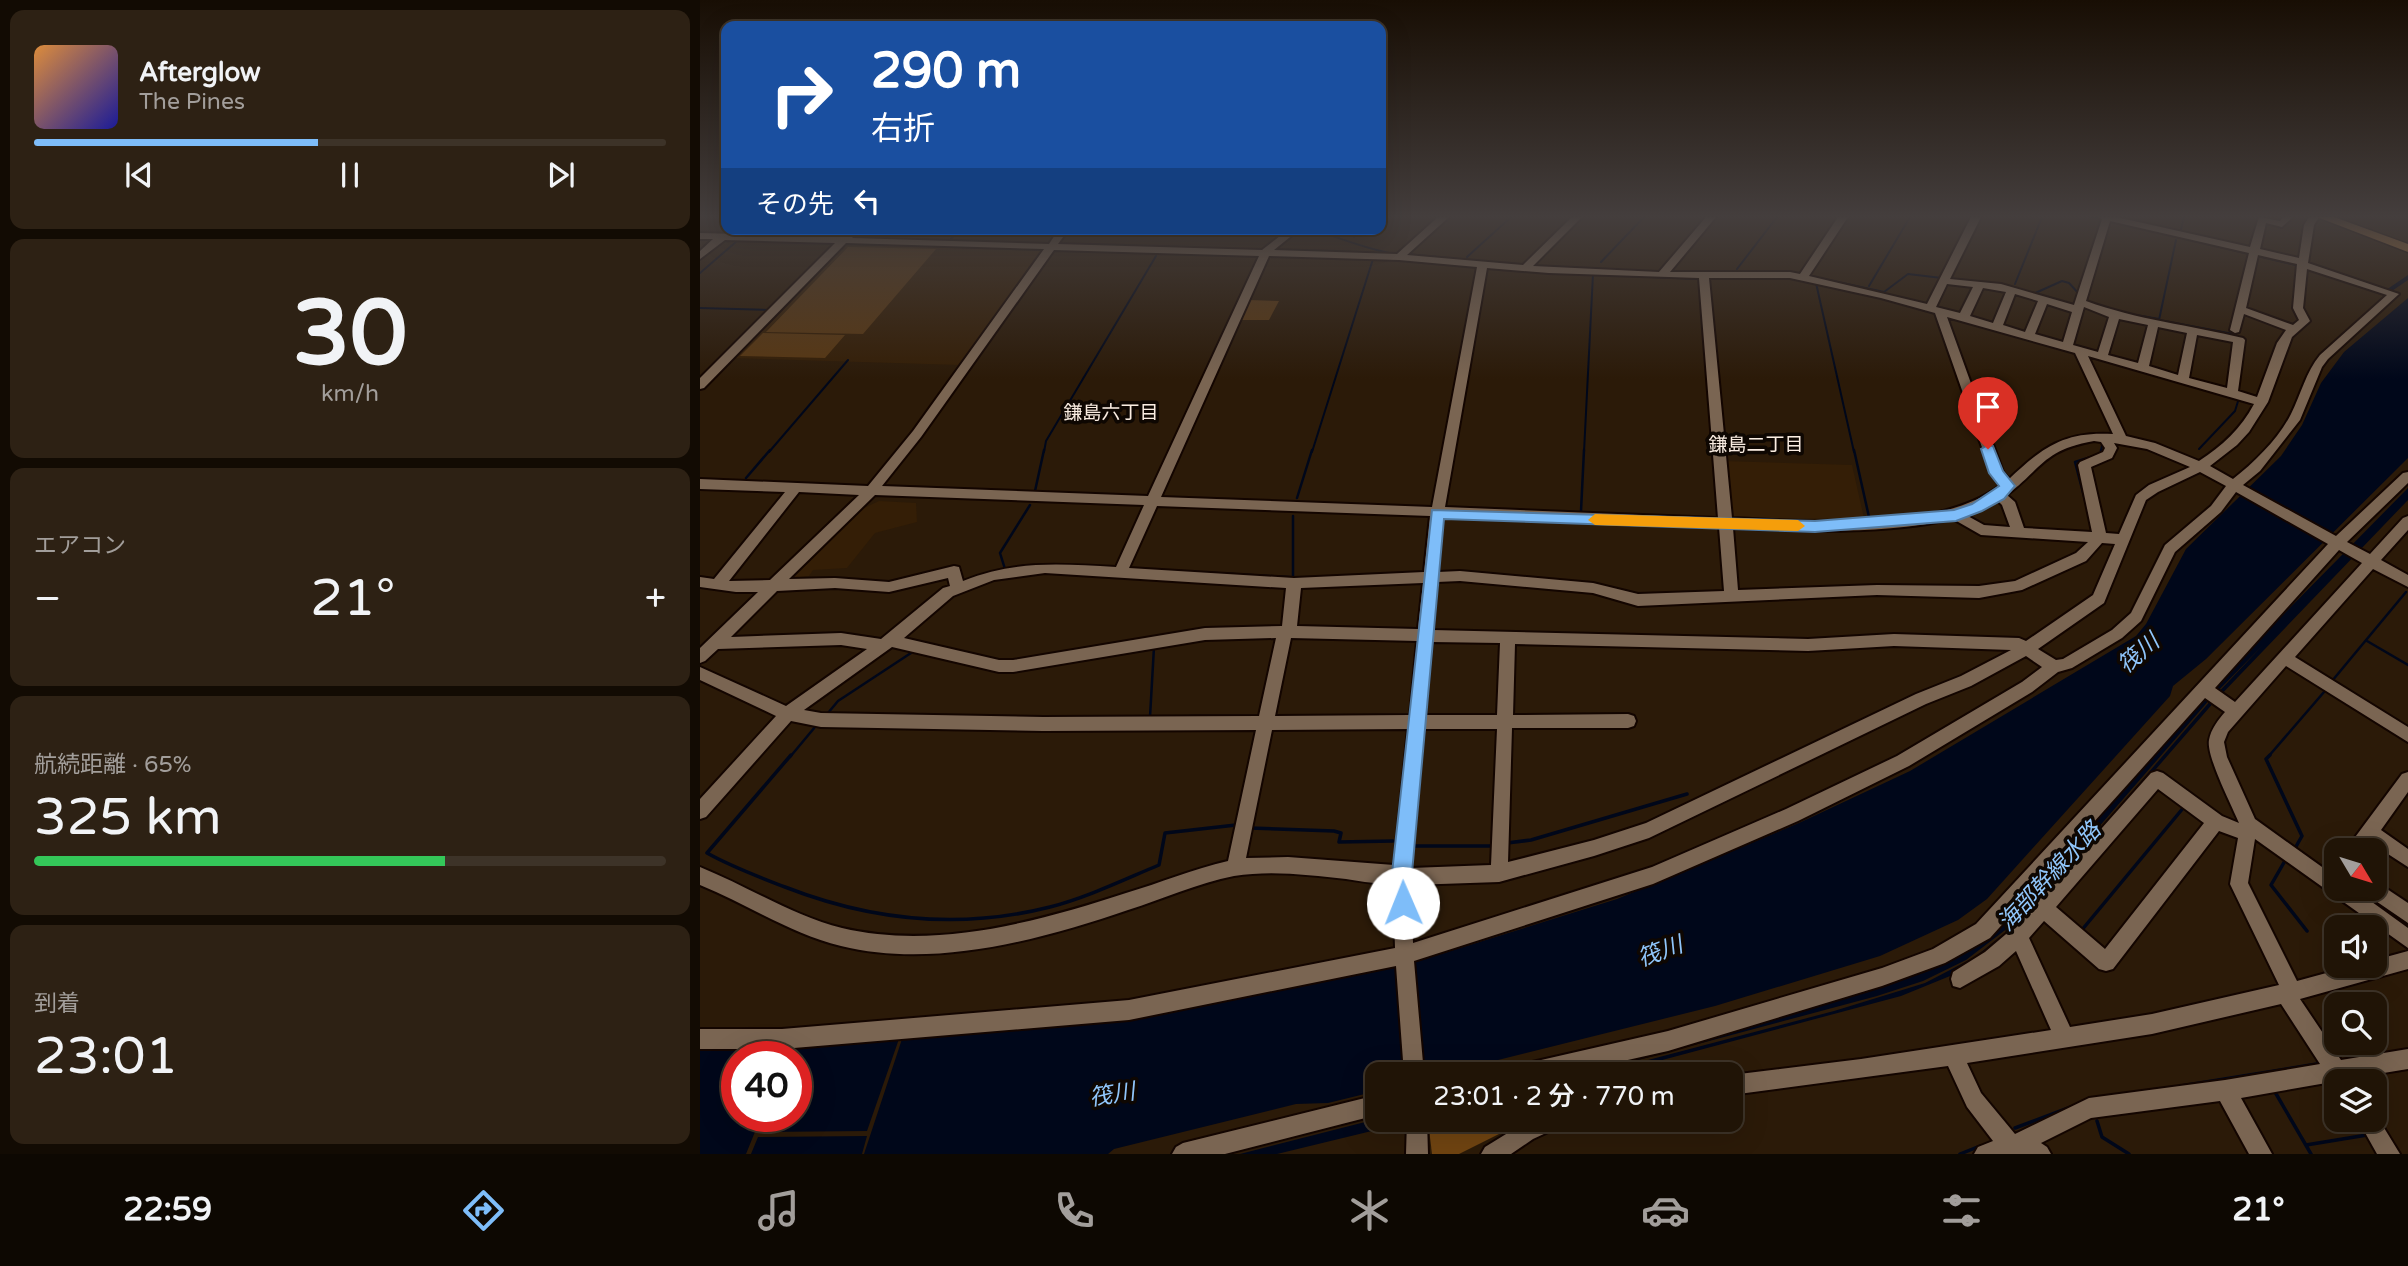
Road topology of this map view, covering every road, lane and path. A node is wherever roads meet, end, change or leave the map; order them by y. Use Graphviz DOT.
graph roads {
  1 [pos="813,271"];
  2 [pos="1035,271"];
  3 [pos="1258,271"];
  4 [pos="1482,271"];
  5 [pos="1581,271"];
  6 [pos="1665,271"];
  7 [pos="1807,271"];
  8 [pos="1949,271"];
  9 [pos="2090,271"];
  10 [pos="2249,271"];
  11 [pos="2301,271"];
  12 [pos="2321,271"];
  13 [pos="1662,275"];
  14 [pos="1704,276"];
  15 [pos="1803,277"];
  16 [pos="1944,281"];
  17 [pos="1979,285"];
  18 [pos="2011,291"];
  19 [pos="2043,301"];
  20 [pos="2079,306"];
  21 [pos="1935,309"];
  22 [pos="2239,309"];
  23 [pos="2115,315"];
  24 [pos="1964,317"];
  25 [pos="2154,322"];
  26 [pos="1997,327"];
  27 [pos="2193,330"];
  28 [pos="2235,330"];
  29 [pos="2295,330"];
  30 [pos="2029,336"];
  31 [pos="2073,348"];
  32 [pos="2102,356"];
  33 [pos="2143,368"];
  34 [pos="2183,379"];
  35 [pos="700,385"];
  36 [pos="2232,392"];
  37 [pos="2262,401"];
  38 [pos="2106,439"];
  39 [pos="2122,440"];
  40 [pos="2199,467"];
  41 [pos="2408,476"];
  42 [pos="700,484"];
  43 [pos="795,488"];
  44 [pos="2237,488"];
  45 [pos="871,491"];
  46 [pos="2003,491"];
  47 [pos="1152,502"];
  48 [pos="1437,514"];
  49 [pos="1956,515"];
  50 [pos="2408,521"];
  51 [pos="1724,524"];
  52 [pos="2019,531"];
  53 [pos="2098,536"];
  54 [pos="2123,539"];
  55 [pos="2337,543"];
  56 [pos="2364,558"];
  57 [pos="1120,573"];
  58 [pos="1431,578"];
  59 [pos="700,582"];
  60 [pos="2408,582"];
  61 [pos="1294,583"];
  62 [pos="777,584"];
  63 [pos="717,585"];
  64 [pos="957,587"];
  65 [pos="1732,597"];
  66 [pos="1287,632"];
  67 [pos="1424,635"];
  68 [pos="1508,637"];
  69 [pos="716,643"];
  70 [pos="885,643"];
  71 [pos="2028,648"];
  72 [pos="700,657"];
  73 [pos="2283,657"];
  74 [pos="2054,667"];
  75 [pos="700,673"];
  76 [pos="2209,692"];
  77 [pos="2236,711"];
  78 [pos="788,714"];
  79 [pos="1628,721"];
  80 [pos="1504,722"];
  81 [pos="1266,723"];
  82 [pos="1416,723"];
  83 [pos="2408,735"];
  84 [pos="2408,779"];
  85 [pos="700,811"];
  86 [pos="2216,822"];
  87 [pos="2248,830"];
  88 [pos="2370,832"];
  89 [pos="2365,838"];
  90 [pos="2408,859"];
  91 [pos="1235,867"];
  92 [pos="1499,873"];
  93 [pos="1402,875"];
  94 [pos="700,876"];
  95 [pos="2324,878"];
  96 [pos="2387,899"];
  97 [pos="2357,901"];
  98 [pos="2044,909"];
  99 [pos="2408,914"];
  100 [pos="2019,936"];
  101 [pos="2408,939"];
  102 [pos="1404,955"];
  103 [pos="2408,960"];
  104 [pos="1960,979"];
  105 [pos="2289,993"];
  106 [pos="2064,1036"];
  107 [pos="700,1039"];
  108 [pos="1952,1055"];
  109 [pos="2408,1059"];
  110 [pos="1413,1062"];
  111 [pos="1576,1062"];
  112 [pos="2336,1069"];
  113 [pos="2324,1071"];
  114 [pos="1743,1084"];
  115 [pos="2225,1090"];
  116 [pos="1365,1108"];
  117 [pos="1417,1132"];
  118 [pos="1526,1132"];
  119 [pos="2375,1132"];
  120 [pos="2015,1144"];
  121 [pos="1184,1154"];
  122 [pos="1418,1154"];
  123 [pos="1492,1154"];
  124 [pos="1985,1154"];
  125 [pos="2040,1154"];
  126 [pos="2261,1154"];
  127 [pos="2389,1154"];
  1 -- 35 [label="street"];
  2 -- 45 [label="street"];
  3 -- 47 [label="street"];
  4 -- 48 [label="street"];
  5 -- 13 [label="street"];
  6 -- 13 [label="street"];
  7 -- 15 [label="street"];
  8 -- 16 [label="street"];
  9 -- 20 [label="street"];
  10 -- 22 [label="street"];
  11 -- 29 [label="street"];
  12 -- 44 [label="street"];
  13 -- 14 [label="street"];
  14 -- 15 [label="street"];
  14 -- 51 [label="street"];
  15 -- 21 [label="street"];
  16 -- 17 [label="street"];
  16 -- 21 [label="street"];
  17 -- 18 [label="street"];
  17 -- 24 [label="street"];
  18 -- 19 [label="street"];
  18 -- 26 [label="street"];
  19 -- 20 [label="street"];
  19 -- 30 [label="street"];
  20 -- 23 [label="street"];
  20 -- 31 [label="street"];
  21 -- 24 [label="street"];
  21 -- 46 [label="street"];
  22 -- 28 [label="street"];
  22 -- 29 [label="street"];
  23 -- 25 [label="street"];
  23 -- 32 [label="street"];
  24 -- 26 [label="street"];
  25 -- 27 [label="street"];
  25 -- 33 [label="street"];
  26 -- 30 [label="street"];
  27 -- 34 [label="street"];
  27 -- 36 [label="street"];
  29 -- 37 [label="street"];
  30 -- 31 [label="street"];
  31 -- 32 [label="street"];
  31 -- 39 [label="street"];
  32 -- 33 [label="street"];
  33 -- 34 [label="street"];
  34 -- 36 [label="street"];
  36 -- 37 [label="street"];
  37 -- 40 [label="street"];
  38 -- 39 [label="street"];
  38 -- 46 [label="street"];
  38 -- 53 [label="street"];
  39 -- 40 [label="street"];
  40 -- 44 [label="street"];
  40 -- 54 [label="street"];
  41 -- 55 [label="street"];
  42 -- 43 [label="street"];
  43 -- 45 [label="street"];
  43 -- 63 [label="street"];
  44 -- 55 [label="street"];
  44 -- 74 [label="street"];
  45 -- 47 [label="street"];
  45 -- 62 [label="street"];
  46 -- 49 [label="street"];
  46 -- 52 [label="street"];
  47 -- 48 [label="street"];
  47 -- 57 [label="street"];
  48 -- 51 [label="street"];
  48 -- 58 [label="street"];
  49 -- 51 [label="street"];
  49 -- 52 [label="street"];
  50 -- 56 [label="street"];
  51 -- 65 [label="street"];
  52 -- 53 [label="street"];
  53 -- 54 [label="street"];
  53 -- 65 [label="street"];
  54 -- 71 [label="street"];
  55 -- 56 [label="street"];
  55 -- 76 [label="street"];
  56 -- 60 [label="street"];
  56 -- 73 [label="street"];
  57 -- 61 [label="street"];
  57 -- 64 [label="street"];
  58 -- 61 [label="street"];
  58 -- 65 [label="street"];
  58 -- 67 [label="street"];
  59 -- 63 [label="street"];
  61 -- 66 [label="street"];
  62 -- 63 [label="street"];
  62 -- 64 [label="street"];
  62 -- 69 [label="street"];
  64 -- 70 [label="street"];
  66 -- 67 [label="street"];
  66 -- 70 [label="street"];
  66 -- 81 [label="street"];
  67 -- 68 [label="street"];
  67 -- 82 [label="street"];
  68 -- 71 [label="street"];
  68 -- 80 [label="street"];
  69 -- 70 [label="street"];
  69 -- 72 [label="street"];
  70 -- 78 [label="street"];
  71 -- 74 [label="street"];
  71 -- 92 [label="street"];
  73 -- 77 [label="street"];
  73 -- 83 [label="street"];
  74 -- 102 [label="street"];
  75 -- 78 [label="street"];
  76 -- 77 [label="street"];
  76 -- 111 [label="street"];
  77 -- 87 [label="street"];
  78 -- 81 [label="street"];
  78 -- 85 [label="street"];
  79 -- 80 [label="street"];
  80 -- 82 [label="street"];
  80 -- 92 [label="street"];
  81 -- 82 [label="street"];
  81 -- 91 [label="street"];
  82 -- 93 [label="street"];
  84 -- 88 [label="street"];
  86 -- 87 [label="street"];
  86 -- 98 [label="street"];
  86 -- 98 [label="street"];
  87 -- 95 [label="street"];
  87 -- 105 [label="street"];
  88 -- 89 [label="street"];
  88 -- 90 [label="street"];
  91 -- 93 [label="street"];
  91 -- 94 [label="street"];
  92 -- 93 [label="street"];
  93 -- 102 [label="street"];
  96 -- 99 [label="street"];
  97 -- 101 [label="street"];
  98 -- 100 [label="street"];
  100 -- 104 [label="street"];
  100 -- 106 [label="street"];
  102 -- 107 [label="street"];
  102 -- 110 [label="street"];
  103 -- 105 [label="street"];
  105 -- 106 [label="street"];
  105 -- 112 [label="street"];
  106 -- 108 [label="street"];
  108 -- 114 [label="street"];
  108 -- 120 [label="street"];
  109 -- 112 [label="street"];
  113 -- 115 [label="street"];
  115 -- 120 [label="street"];
  115 -- 126 [label="street"];
  116 -- 121 [label="street"];
  117 -- 122 [label="street"];
  118 -- 123 [label="street"];
  119 -- 127 [label="street"];
  120 -- 124 [label="street"];
  120 -- 125 [label="street"];
}
